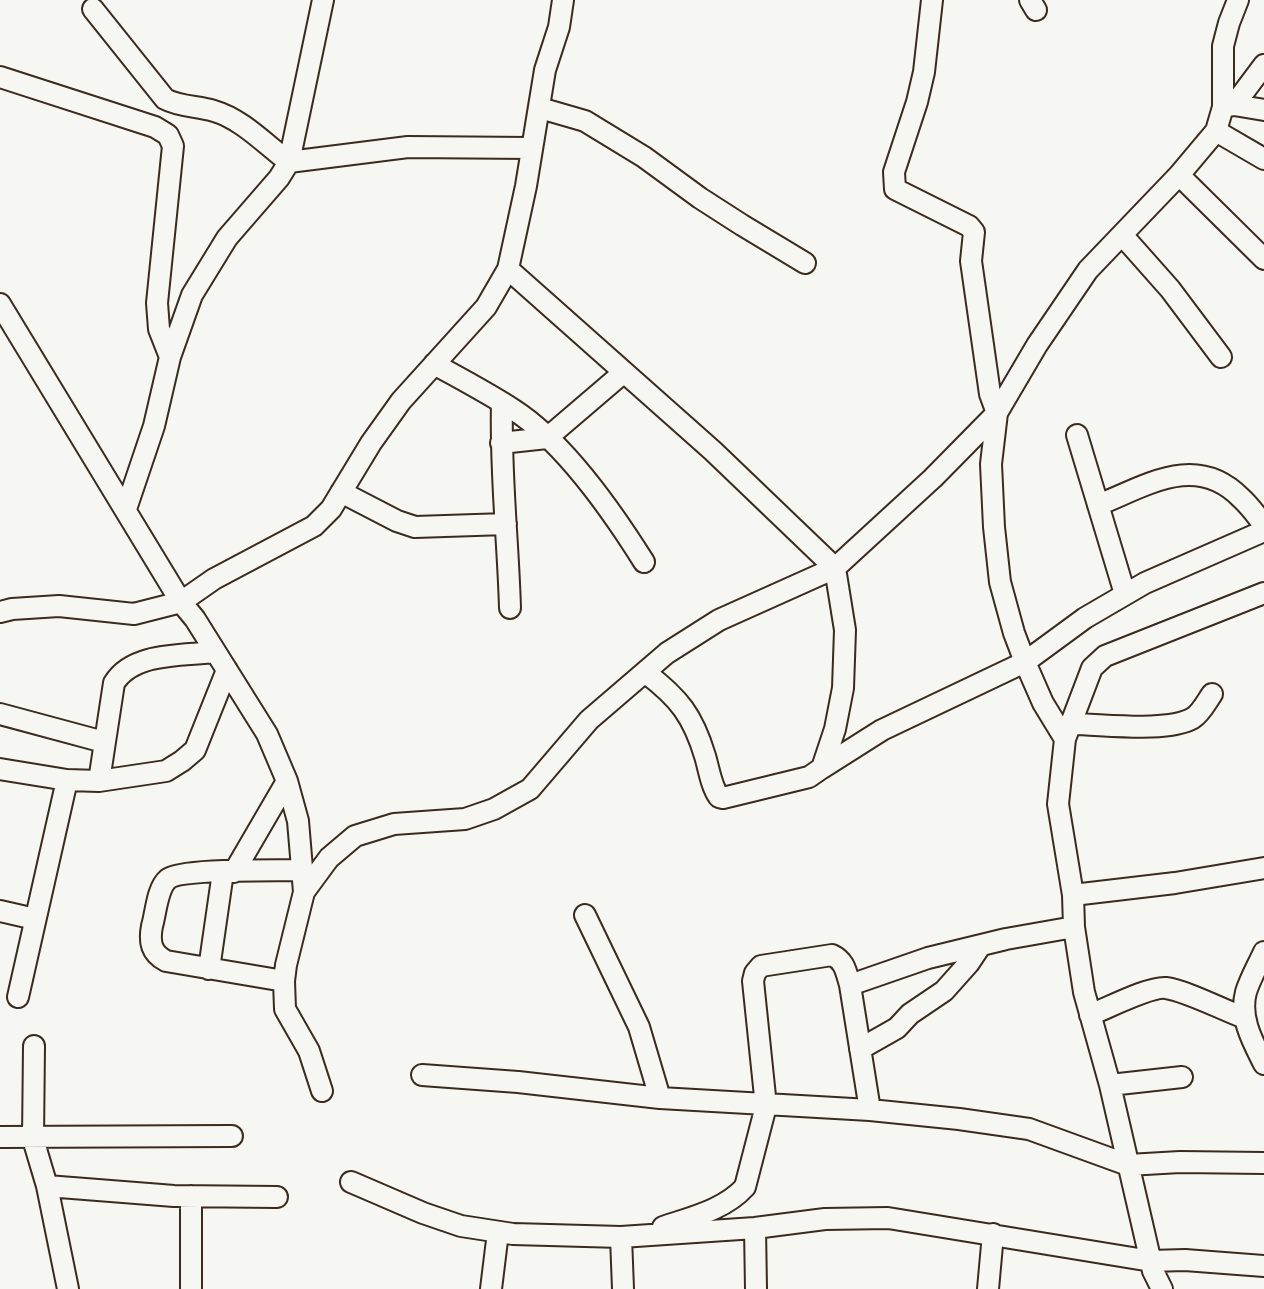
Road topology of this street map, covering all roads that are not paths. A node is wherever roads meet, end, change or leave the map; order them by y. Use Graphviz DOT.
graph roads {
  1 [pos="323,0"];
  2 [pos="563,0"];
  3 [pos="932,0"];
  4 [pos="1238,0"];
  5 [pos="93,9"];
  6 [pos="1264,65"];
  7 [pos="0,77"];
  8 [pos="1228,106"];
  9 [pos="540,108"];
  10 [pos="1264,110"];
  11 [pos="1216,131"];
  12 [pos="531,148"];
  13 [pos="1264,159"];
  14 [pos="288,162"];
  15 [pos="1179,175"];
  16 [pos="1123,236"];
  17 [pos="1264,259"];
  18 [pos="805,263"];
  19 [pos="508,269"];
  20 [pos="0,304"];
  21 [pos="170,356"];
  22 [pos="1221,357"];
  23 [pos="434,364"];
  24 [pos="623,374"];
  25 [pos="502,403"];
  26 [pos="997,413"];
  27 [pos="1077,435"];
  28 [pos="547,438"];
  29 [pos="501,443"];
  30 [pos="341,492"];
  31 [pos="1098,505"];
  32 [pos="126,509"];
  33 [pos="506,524"];
  34 [pos="1264,525"];
  35 [pos="1264,531"];
  36 [pos="644,562"];
  37 [pos="835,568"];
  38 [pos="1264,593"];
  39 [pos="1124,594"];
  40 [pos="181,602"];
  41 [pos="510,608"];
  42 [pos="0,612"];
  43 [pos="215,652"];
  44 [pos="1025,662"];
  45 [pos="226,670"];
  46 [pos="646,673"];
  47 [pos="1212,694"];
  48 [pos="0,714"];
  49 [pos="1068,731"];
  50 [pos="104,742"];
  51 [pos="822,768"];
  52 [pos="0,769"];
  53 [pos="67,780"];
  54 [pos="99,781"];
  55 [pos="287,781"];
  56 [pos="1264,868"];
  57 [pos="302,870"];
  58 [pos="229,872"];
  59 [pos="304,892"];
  60 [pos="1073,895"];
  61 [pos="0,911"];
  62 [pos="585,915"];
  63 [pos="35,919"];
  64 [pos="1074,928"];
  65 [pos="981,945"];
  66 [pos="1264,952"];
  67 [pos="208,968"];
  68 [pos="284,982"];
  69 [pos="850,985"];
  70 [pos="18,997"];
  71 [pos="1090,1016"];
  72 [pos="1245,1018"];
  73 [pos="34,1046"];
  74 [pos="860,1049"];
  75 [pos="1264,1064"];
  76 [pos="422,1076"];
  77 [pos="1182,1077"];
  78 [pos="1110,1085"];
  79 [pos="322,1091"];
  80 [pos="660,1098"];
  81 [pos="766,1106"];
  82 [pos="870,1110"];
  83 [pos="232,1136"];
  84 [pos="0,1137"];
  85 [pos="33,1139"];
  86 [pos="1264,1163"];
  87 [pos="1128,1165"];
  88 [pos="351,1182"];
  89 [pos="47,1186"];
  90 [pos="191,1196"];
  91 [pos="277,1197"];
  92 [pos="755,1228"];
  93 [pos="498,1232"];
  94 [pos="993,1234"];
  95 [pos="629,1236"];
  96 [pos="1151,1261"];
  97 [pos="1264,1266"];
  98 [pos="68,1289"];
  99 [pos="191,1289"];
  100 [pos="491,1289"];
  101 [pos="623,1289"];
  102 [pos="756,1289"];
  103 [pos="988,1289"];
  104 [pos="1162,1289"];
  1 -- 14 [label="street"];
  2 -- 9 [label="street"];
  3 -- 26 [label="street"];
  4 -- 8 [label="street"];
  5 -- 14 [label="street"];
  6 -- 8 [label="street"];
  7 -- 21 [label="street"];
  8 -- 10 [label="street"];
  8 -- 11 [label="street"];
  9 -- 12 [label="street"];
  9 -- 18 [label="street"];
  11 -- 13 [label="street"];
  11 -- 15 [label="street"];
  12 -- 14 [label="street"];
  12 -- 19 [label="street"];
  14 -- 21 [label="street"];
  15 -- 16 [label="street"];
  15 -- 17 [label="street"];
  16 -- 22 [label="street"];
  16 -- 26 [label="street"];
  19 -- 23 [label="street"];
  19 -- 24 [label="street"];
  20 -- 32 [label="street"];
  21 -- 32 [label="street"];
  23 -- 25 [label="street"];
  23 -- 30 [label="street"];
  24 -- 28 [label="street"];
  24 -- 37 [label="street"];
  25 -- 28 [label="street"];
  25 -- 29 [label="street"];
  26 -- 37 [label="street"];
  26 -- 44 [label="street"];
  27 -- 31 [label="street"];
  28 -- 29 [label="street"];
  28 -- 36 [label="street"];
  29 -- 33 [label="street"];
  30 -- 33 [label="street"];
  30 -- 40 [label="street"];
  31 -- 34 [label="street"];
  31 -- 39 [label="street"];
  32 -- 40 [label="street"];
  33 -- 41 [label="street"];
  35 -- 39 [label="street"];
  37 -- 46 [label="street"];
  37 -- 51 [label="street"];
  38 -- 49 [label="street"];
  39 -- 44 [label="street"];
  40 -- 42 [label="street"];
  40 -- 43 [label="street"];
  43 -- 45 [label="street"];
  43 -- 50 [label="street"];
  44 -- 49 [label="street"];
  44 -- 51 [label="street"];
  45 -- 54 [label="street"];
  45 -- 55 [label="street"];
  46 -- 51 [label="street"];
  46 -- 59 [label="street"];
  47 -- 49 [label="street"];
  48 -- 50 [label="street"];
  49 -- 60 [label="street"];
  50 -- 54 [label="street"];
  52 -- 53 [label="street"];
  53 -- 54 [label="street"];
  53 -- 63 [label="street"];
  55 -- 57 [label="street"];
  55 -- 58 [label="street"];
  56 -- 60 [label="street"];
  57 -- 58 [label="street"];
  57 -- 59 [label="street"];
  58 -- 67 [label="street"];
  58 -- 67 [label="street"];
  59 -- 68 [label="street"];
  60 -- 64 [label="street"];
  61 -- 63 [label="street"];
  62 -- 80 [label="street"];
  63 -- 70 [label="street"];
  64 -- 65 [label="street"];
  64 -- 71 [label="street"];
  65 -- 69 [label="street"];
  65 -- 74 [label="street"];
  66 -- 72 [label="street"];
  67 -- 68 [label="street"];
  68 -- 79 [label="street"];
  69 -- 74 [label="street"];
  69 -- 81 [label="street"];
  71 -- 72 [label="street"];
  71 -- 78 [label="street"];
  72 -- 75 [label="street"];
  73 -- 85 [label="street"];
  74 -- 82 [label="street"];
  76 -- 80 [label="street"];
  77 -- 78 [label="street"];
  78 -- 87 [label="street"];
  80 -- 81 [label="street"];
  81 -- 82 [label="street"];
  81 -- 95 [label="street"];
  82 -- 87 [label="street"];
  83 -- 85 [label="street"];
  84 -- 85 [label="street"];
  85 -- 89 [label="street"];
  86 -- 87 [label="street"];
  87 -- 96 [label="street"];
  88 -- 93 [label="street"];
  89 -- 90 [label="street"];
  89 -- 98 [label="street"];
  90 -- 91 [label="street"];
  90 -- 99 [label="street"];
  92 -- 94 [label="street"];
  92 -- 95 [label="street"];
  92 -- 102 [label="street"];
  93 -- 95 [label="street"];
  93 -- 100 [label="street"];
  94 -- 96 [label="street"];
  94 -- 103 [label="street"];
  95 -- 101 [label="street"];
  96 -- 97 [label="street"];
  96 -- 104 [label="street"];
}
